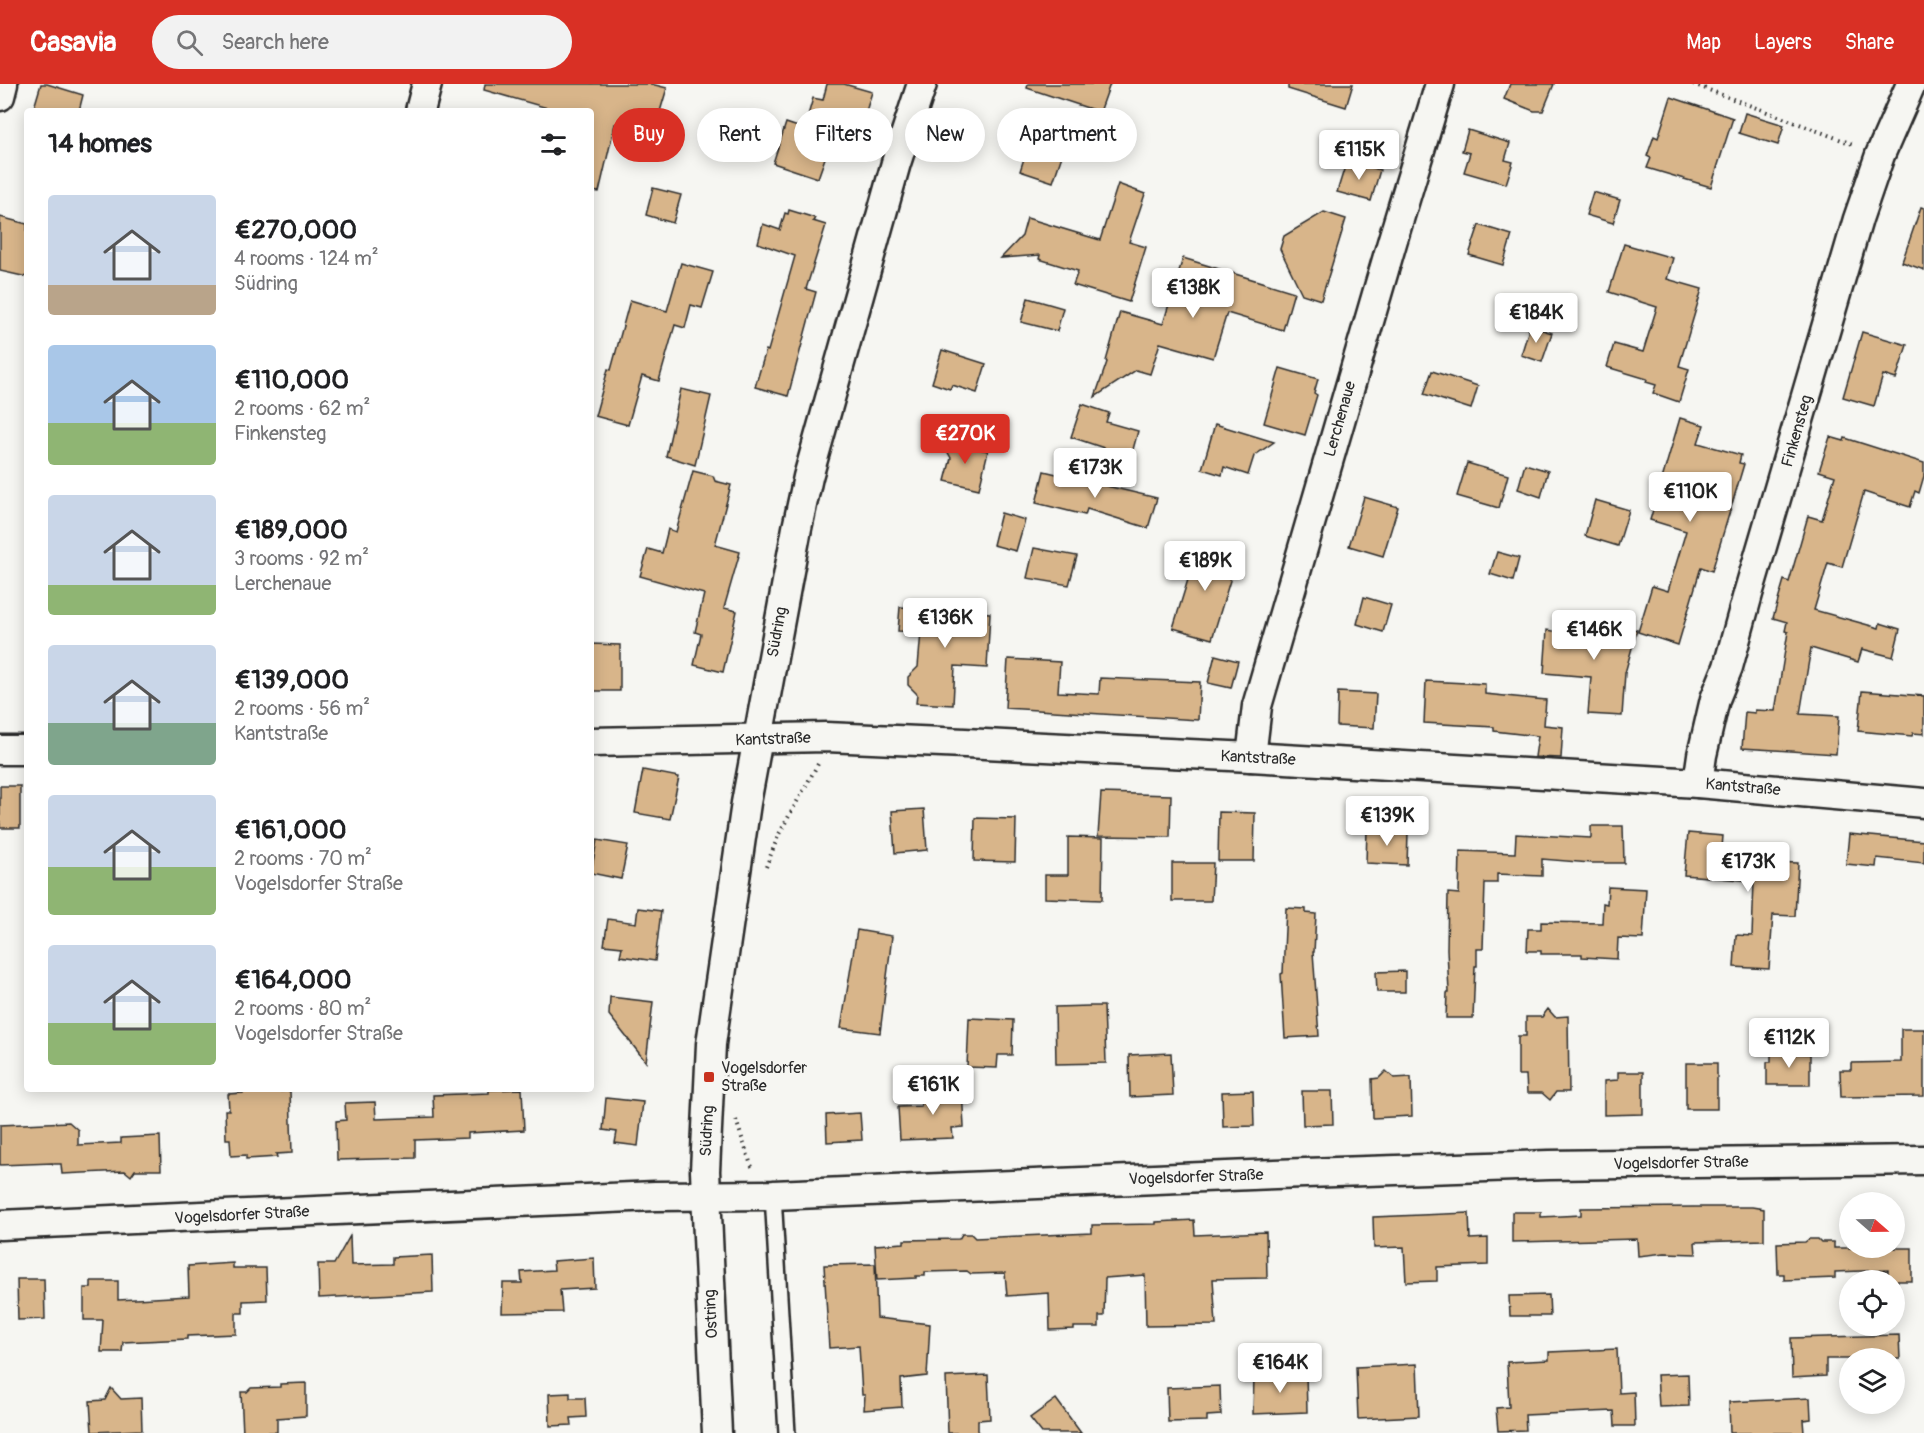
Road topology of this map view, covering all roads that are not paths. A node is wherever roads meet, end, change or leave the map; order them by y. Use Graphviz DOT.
graph roads {
  1 [pos="3,84"];
  2 [pos="427,84"];
  3 [pos="922,84"];
  4 [pos="1440,84"];
  5 [pos="1911,84"];
  6 [pos="0,96"];
  7 [pos="421,108"];
  8 [pos="758,739"];
  9 [pos="594,742"];
  10 [pos="0,750"];
  11 [pos="24,750"];
  12 [pos="1251,757"];
  13 [pos="1698,783"];
  14 [pos="1924,803"];
  15 [pos="1924,1160"];
  16 [pos="705,1194"];
  17 [pos="773,1195"];
  18 [pos="0,1225"];
  19 [pos="717,1433"];
  20 [pos="787,1433"];
  1 -- 6 [label="street"];
  2 -- 7 [label="street"];
  3 -- 8 [label="street, Südring"];
  4 -- 12 [label="street, Lerchenaue"];
  5 -- 13 [label="street, Finkensteg"];
  8 -- 9 [label="street, Kantstraße"];
  8 -- 12 [label="street, Kantstraße"];
  8 -- 16 [label="street, Südring"];
  10 -- 11 [label="street"];
  12 -- 13 [label="street, Kantstraße"];
  13 -- 14 [label="street, Kantstraße"];
  15 -- 17 [label="street, Vogelsdorfer Straße"];
  16 -- 17 [label="street, Vogelsdorfer Straße"];
  16 -- 18 [label="street, Vogelsdorfer Straße"];
  16 -- 19 [label="street, Ostring"];
  17 -- 20 [label="lane"];
}
